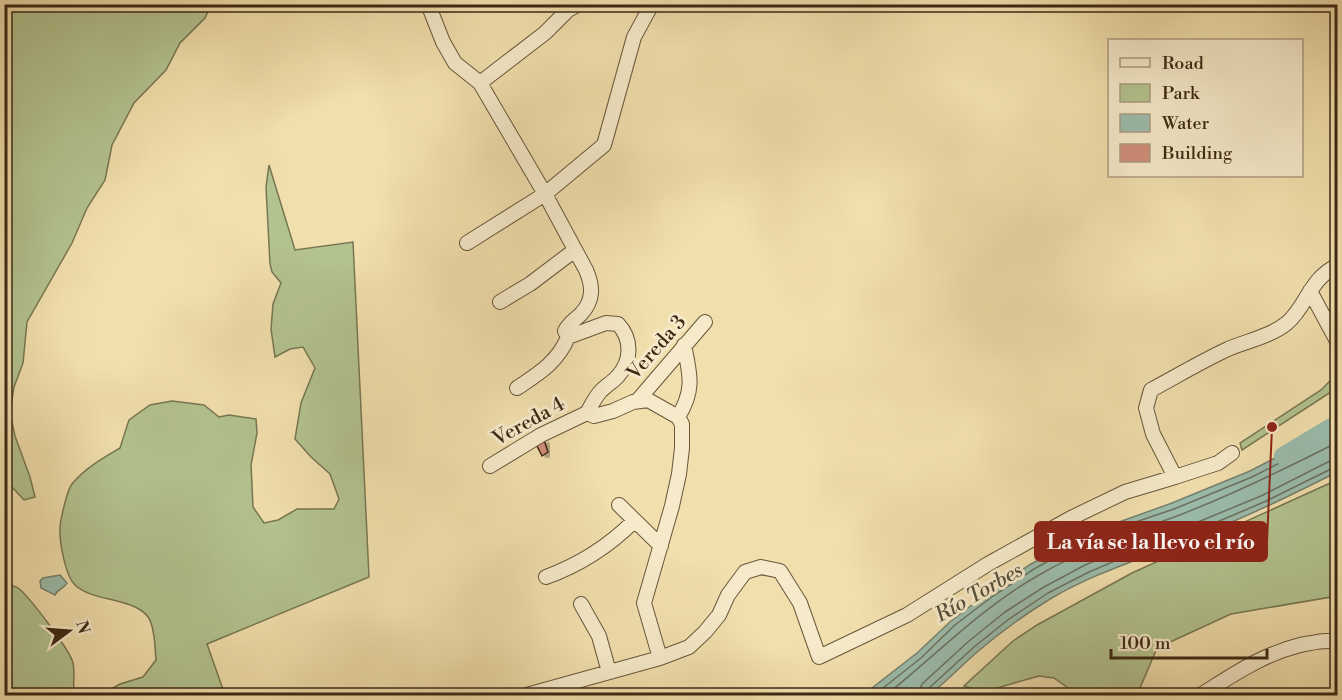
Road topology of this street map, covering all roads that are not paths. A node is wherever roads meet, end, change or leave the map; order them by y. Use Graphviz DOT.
graph roads {
  1 [pos="428,4"];
  2 [pos="579,4"];
  3 [pos="652,4"];
  4 [pos="1332,4"];
  5 [pos="1338,9"];
  6 [pos="480,83"];
  7 [pos="545,194"];
  8 [pos="467,243"];
  9 [pos="575,250"];
  10 [pos="1338,266"];
  11 [pos="1310,291"];
  12 [pos="500,302"];
  13 [pos="705,322"];
  14 [pos="568,337"];
  15 [pos="1338,343"];
  16 [pos="684,345"];
  17 [pos="517,388"];
  18 [pos="638,400"];
  19 [pos="587,413"];
  20 [pos="678,417"];
  21 [pos="1232,453"];
  22 [pos="490,466"];
  23 [pos="1174,477"];
  24 [pos="619,505"];
  25 [pos="634,521"];
  26 [pos="661,546"];
  27 [pos="546,577"];
  28 [pos="581,604"];
  29 [pos="1338,642"];
  30 [pos="660,658"];
  31 [pos="609,672"];
  32 [pos="523,696"];
  33 [pos="1199,696"];
  1 -- 6 [label="street"];
  2 -- 6 [label="street"];
  3 -- 7 [label="street"];
  4 -- 5 [label="street"];
  6 -- 7 [label="street"];
  7 -- 8 [label="street"];
  7 -- 9 [label="street"];
  9 -- 12 [label="street"];
  9 -- 14 [label="street"];
  10 -- 11 [label="street"];
  11 -- 15 [label="street"];
  11 -- 23 [label="street"];
  13 -- 16 [label="street, Vereda 3"];
  14 -- 17 [label="street"];
  14 -- 19 [label="street"];
  16 -- 18 [label="street, Vereda 3"];
  16 -- 20 [label="street"];
  18 -- 19 [label="street"];
  18 -- 20 [label="street"];
  19 -- 22 [label="street, Vereda 4"];
  20 -- 26 [label="street"];
  21 -- 23 [label="street"];
  23 -- 30 [label="street"];
  24 -- 25 [label="street"];
  25 -- 26 [label="street"];
  25 -- 27 [label="street"];
  26 -- 30 [label="street"];
  28 -- 31 [label="street"];
  29 -- 33 [label="street"];
  30 -- 31 [label="street"];
  31 -- 32 [label="street"];
}
